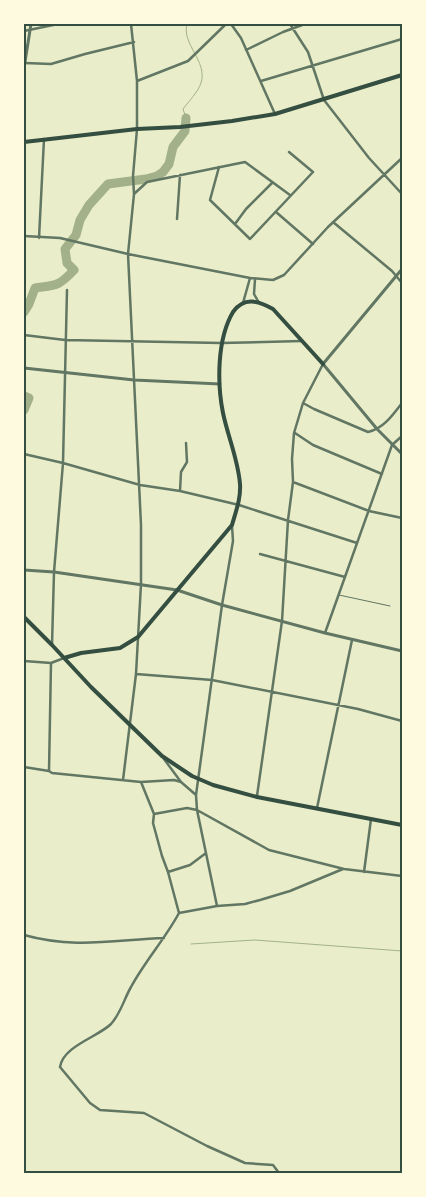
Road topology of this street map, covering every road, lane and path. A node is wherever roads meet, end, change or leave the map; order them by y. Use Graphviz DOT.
graph roads {
  1 [pos="31,24"];
  2 [pos="58,24"];
  3 [pos="131,24"];
  4 [pos="226,24"];
  5 [pos="231,24"];
  6 [pos="290,24"];
  7 [pos="305,24"];
  8 [pos="293,28"];
  9 [pos="30,30"];
  10 [pos="24,31"];
  11 [pos="402,39"];
  12 [pos="134,42"];
  13 [pos="246,50"];
  14 [pos="25,63"];
  15 [pos="314,66"];
  16 [pos="24,68"];
  17 [pos="402,75"];
  18 [pos="137,81"];
  19 [pos="260,81"];
  20 [pos="324,100"];
  21 [pos="275,114"];
  22 [pos="137,129"];
  23 [pos="44,140"];
  24 [pos="24,142"];
  25 [pos="289,152"];
  26 [pos="402,158"];
  27 [pos="219,166"];
  28 [pos="180,175"];
  29 [pos="385,175"];
  30 [pos="272,183"];
  31 [pos="134,194"];
  32 [pos="402,194"];
  33 [pos="290,195"];
  34 [pos="276,212"];
  35 [pos="177,219"];
  36 [pos="333,222"];
  37 [pos="235,224"];
  38 [pos="24,236"];
  39 [pos="39,238"];
  40 [pos="313,244"];
  41 [pos="128,254"];
  42 [pos="402,269"];
  43 [pos="396,276"];
  44 [pos="250,278"];
  45 [pos="255,278"];
  46 [pos="402,283"];
  47 [pos="67,290"];
  48 [pos="258,301"];
  49 [pos="243,303"];
  50 [pos="25,335"];
  51 [pos="65,340"];
  52 [pos="132,340"];
  53 [pos="302,341"];
  54 [pos="221,343"];
  55 [pos="323,364"];
  56 [pos="24,368"];
  57 [pos="66,372"];
  58 [pos="134,380"];
  59 [pos="220,384"];
  60 [pos="303,403"];
  61 [pos="402,404"];
  62 [pos="377,429"];
  63 [pos="294,433"];
  64 [pos="402,436"];
  65 [pos="186,443"];
  66 [pos="392,445"];
  67 [pos="24,454"];
  68 [pos="402,454"];
  69 [pos="63,463"];
  70 [pos="382,474"];
  71 [pos="293,482"];
  72 [pos="140,485"];
  73 [pos="180,491"];
  74 [pos="238,505"];
  75 [pos="369,511"];
  76 [pos="402,518"];
  77 [pos="288,520"];
  78 [pos="232,525"];
  79 [pos="357,543"];
  80 [pos="260,554"];
  81 [pos="285,560"];
  82 [pos="24,570"];
  83 [pos="54,572"];
  84 [pos="345,577"];
  85 [pos="140,584"];
  86 [pos="177,590"];
  87 [pos="338,595"];
  88 [pos="222,605"];
  89 [pos="390,606"];
  90 [pos="24,617"];
  91 [pos="282,621"];
  92 [pos="325,633"];
  93 [pos="138,637"];
  94 [pos="352,640"];
  95 [pos="52,644"];
  96 [pos="402,651"];
  97 [pos="64,658"];
  98 [pos="24,661"];
  99 [pos="51,663"];
  100 [pos="136,674"];
  101 [pos="212,680"];
  102 [pos="272,693"];
  103 [pos="337,705"];
  104 [pos="402,721"];
  105 [pos="130,726"];
  106 [pos="162,756"];
  107 [pos="24,767"];
  108 [pos="49,771"];
  109 [pos="123,780"];
  110 [pos="200,780"];
  111 [pos="141,782"];
  112 [pos="181,782"];
  113 [pos="196,795"];
  114 [pos="258,797"];
  115 [pos="317,809"];
  116 [pos="197,810"];
  117 [pos="154,814"];
  118 [pos="371,819"];
  119 [pos="402,825"];
  120 [pos="206,853"];
  121 [pos="344,869"];
  122 [pos="168,872"];
  123 [pos="364,872"];
  124 [pos="402,876"];
  125 [pos="217,906"];
  126 [pos="179,913"];
  127 [pos="24,935"];
  128 [pos="164,938"];
  129 [pos="279,1173"];
  1 -- 9 [label="street"];
  2 -- 9 [label="street"];
  3 -- 12 [label="street"];
  4 -- 18 [label="street"];
  5 -- 13 [label="street"];
  6 -- 8 [label="street"];
  7 -- 8 [label="street"];
  8 -- 13 [label="street"];
  8 -- 15 [label="street"];
  9 -- 10 [label="street"];
  9 -- 14 [label="street"];
  11 -- 15 [label="street"];
  12 -- 14 [label="street"];
  12 -- 18 [label="street"];
  13 -- 19 [label="street"];
  14 -- 16 [label="street"];
  15 -- 19 [label="street"];
  15 -- 20 [label="street"];
  17 -- 20 [label="main road"];
  18 -- 22 [label="street"];
  19 -- 21 [label="street"];
  20 -- 21 [label="main road"];
  20 -- 29 [label="street"];
  21 -- 22 [label="main road"];
  22 -- 23 [label="main road"];
  22 -- 31 [label="street"];
  23 -- 24 [label="main road"];
  23 -- 39 [label="street"];
  25 -- 33 [label="street"];
  26 -- 29 [label="street"];
  27 -- 28 [label="street"];
  27 -- 30 [label="street"];
  27 -- 37 [label="street"];
  28 -- 31 [label="street"];
  28 -- 35 [label="street"];
  29 -- 32 [label="street"];
  29 -- 36 [label="street"];
  30 -- 33 [label="street"];
  30 -- 37 [label="street"];
  31 -- 41 [label="street"];
  33 -- 34 [label="street"];
  34 -- 37 [label="street"];
  34 -- 40 [label="street"];
  36 -- 40 [label="street"];
  36 -- 43 [label="street"];
  38 -- 39 [label="street"];
  39 -- 41 [label="street"];
  40 -- 45 [label="street"];
  41 -- 44 [label="street"];
  41 -- 52 [label="street"];
  42 -- 43 [label="street"];
  43 -- 46 [label="street"];
  43 -- 55 [label="street"];
  44 -- 45 [label="street"];
  44 -- 49 [label="street"];
  45 -- 48 [label="street"];
  47 -- 51 [label="street"];
  48 -- 49 [label="main road"];
  48 -- 53 [label="main road"];
  49 -- 54 [label="main road"];
  50 -- 51 [label="street"];
  51 -- 52 [label="street"];
  51 -- 57 [label="street"];
  52 -- 54 [label="street"];
  52 -- 58 [label="street"];
  53 -- 54 [label="street"];
  53 -- 55 [label="main road"];
  54 -- 59 [label="main road"];
  55 -- 60 [label="street"];
  55 -- 62 [label="street"];
  56 -- 57 [label="street"];
  57 -- 58 [label="street"];
  57 -- 69 [label="street"];
  58 -- 59 [label="street"];
  58 -- 72 [label="street"];
  59 -- 74 [label="main road"];
  60 -- 62 [label="street"];
  60 -- 63 [label="street"];
  61 -- 62 [label="street"];
  62 -- 66 [label="street"];
  63 -- 70 [label="street"];
  63 -- 71 [label="street"];
  64 -- 66 [label="street"];
  65 -- 73 [label="street"];
  66 -- 68 [label="street"];
  66 -- 70 [label="street"];
  67 -- 69 [label="street"];
  69 -- 72 [label="street"];
  69 -- 83 [label="street"];
  70 -- 75 [label="street"];
  71 -- 75 [label="street"];
  71 -- 77 [label="street"];
  72 -- 73 [label="street"];
  72 -- 85 [label="street"];
  73 -- 74 [label="street"];
  74 -- 77 [label="street"];
  74 -- 78 [label="main road"];
  75 -- 76 [label="street"];
  75 -- 79 [label="street"];
  77 -- 79 [label="street"];
  77 -- 81 [label="street"];
  78 -- 86 [label="main road"];
  78 -- 88 [label="street"];
  79 -- 84 [label="street"];
  80 -- 81 [label="street"];
  81 -- 84 [label="street"];
  81 -- 91 [label="street"];
  82 -- 83 [label="street"];
  83 -- 85 [label="street"];
  83 -- 95 [label="street"];
  84 -- 87 [label="street"];
  85 -- 86 [label="street"];
  85 -- 93 [label="street"];
  86 -- 88 [label="street"];
  86 -- 93 [label="main road"];
  87 -- 89 [label="lane"];
  87 -- 92 [label="street"];
  88 -- 91 [label="street"];
  88 -- 101 [label="street"];
  90 -- 95 [label="main road"];
  91 -- 92 [label="street"];
  91 -- 102 [label="street"];
  92 -- 94 [label="street"];
  93 -- 97 [label="main road"];
  93 -- 100 [label="street"];
  94 -- 96 [label="street"];
  94 -- 103 [label="street"];
  95 -- 97 [label="main road"];
  97 -- 99 [label="street"];
  97 -- 105 [label="main road"];
  98 -- 99 [label="street"];
  99 -- 108 [label="street"];
  100 -- 101 [label="street"];
  100 -- 105 [label="street"];
  101 -- 102 [label="street"];
  101 -- 110 [label="street"];
  102 -- 103 [label="street"];
  102 -- 114 [label="street"];
  103 -- 104 [label="street"];
  103 -- 115 [label="street"];
  105 -- 106 [label="main road"];
  105 -- 109 [label="street"];
  106 -- 110 [label="main road"];
  106 -- 112 [label="street"];
  107 -- 108 [label="street"];
  108 -- 109 [label="street"];
  109 -- 111 [label="street"];
  110 -- 113 [label="street"];
  110 -- 114 [label="main road"];
  111 -- 112 [label="street"];
  111 -- 117 [label="street"];
  112 -- 113 [label="street"];
  113 -- 116 [label="street"];
  114 -- 115 [label="main road"];
  115 -- 118 [label="main road"];
  116 -- 117 [label="street"];
  116 -- 120 [label="street"];
  116 -- 121 [label="street"];
  117 -- 122 [label="street"];
  118 -- 119 [label="main road"];
  118 -- 123 [label="street"];
  120 -- 122 [label="street"];
  120 -- 125 [label="street"];
  121 -- 123 [label="street"];
  121 -- 125 [label="street"];
  122 -- 126 [label="street"];
  123 -- 124 [label="street"];
  125 -- 126 [label="street"];
  126 -- 128 [label="street"];
  127 -- 128 [label="street"];
  128 -- 129 [label="street"];
}
